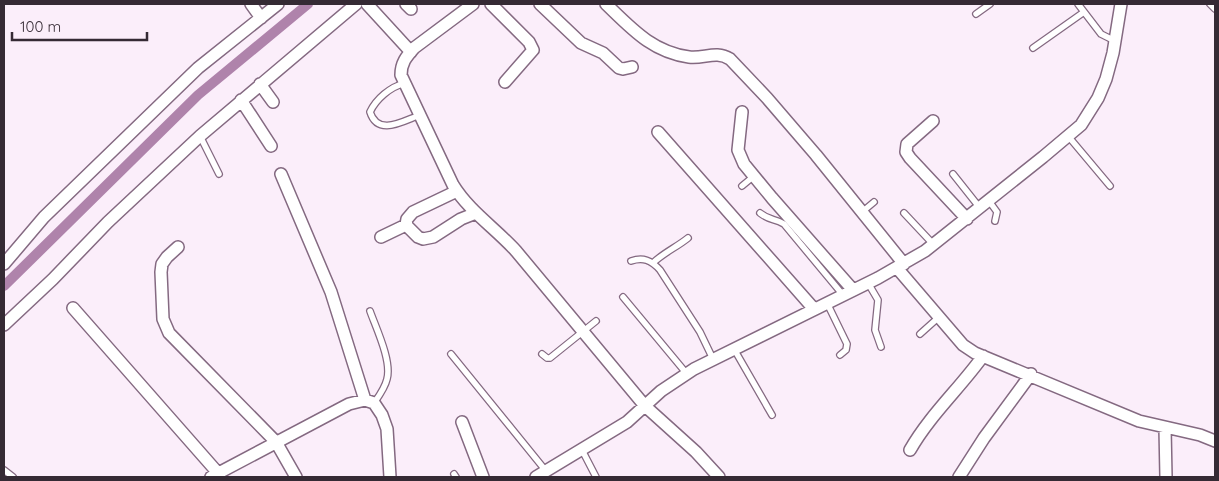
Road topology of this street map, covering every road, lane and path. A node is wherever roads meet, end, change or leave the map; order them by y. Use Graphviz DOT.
graph roads {
  1 [pos="251,4"];
  2 [pos="278,4"];
  3 [pos="356,4"];
  4 [pos="367,4"];
  5 [pos="473,4"];
  6 [pos="491,4"];
  7 [pos="540,4"];
  8 [pos="606,4"];
  9 [pos="990,4"];
  10 [pos="1078,4"];
  11 [pos="1121,4"];
  12 [pos="1210,4"];
  13 [pos="1215,9"];
  14 [pos="1084,12"];
  15 [pos="976,14"];
  16 [pos="261,18"];
  17 [pos="1115,41"];
  18 [pos="1033,48"];
  19 [pos="410,52"];
  20 [pos="632,67"];
  21 [pos="505,82"];
  22 [pos="405,83"];
  23 [pos="260,84"];
  24 [pos="242,100"];
  25 [pos="273,102"];
  26 [pos="742,112"];
  27 [pos="420,115"];
  28 [pos="933,121"];
  29 [pos="658,132"];
  30 [pos="200,136"];
  31 [pos="1068,136"];
  32 [pos="271,146"];
  33 [pos="219,174"];
  34 [pos="282,174"];
  35 [pos="953,174"];
  36 [pos="754,176"];
  37 [pos="742,186"];
  38 [pos="1110,186"];
  39 [pos="456,191"];
  40 [pos="874,202"];
  41 [pos="985,204"];
  42 [pos="862,212"];
  43 [pos="476,213"];
  44 [pos="760,213"];
  45 [pos="904,213"];
  46 [pos="966,219"];
  47 [pos="995,221"];
  48 [pos="406,225"];
  49 [pos="381,238"];
  50 [pos="688,238"];
  51 [pos="934,245"];
  52 [pos="178,248"];
  53 [pos="631,261"];
  54 [pos="653,263"];
  55 [pos="4,264"];
  56 [pos="900,266"];
  57 [pos="868,283"];
  58 [pos="848,293"];
  59 [pos="623,297"];
  60 [pos="827,303"];
  61 [pos="73,308"];
  62 [pos="814,309"];
  63 [pos="370,311"];
  64 [pos="939,317"];
  65 [pos="596,321"];
  66 [pos="4,325"];
  67 [pos="584,331"];
  68 [pos="920,334"];
  69 [pos="881,347"];
  70 [pos="734,349"];
  71 [pos="451,354"];
  72 [pos="542,354"];
  73 [pos="840,355"];
  74 [pos="983,356"];
  75 [pos="714,359"];
  76 [pos="687,374"];
  77 [pos="1031,374"];
  78 [pos="369,402"];
  79 [pos="645,406"];
  80 [pos="772,415"];
  81 [pos="462,422"];
  82 [pos="1166,428"];
  83 [pos="1215,441"];
  84 [pos="276,442"];
  85 [pos="582,450"];
  86 [pos="910,450"];
  87 [pos="4,470"];
  88 [pos="541,474"];
  89 [pos="214,475"];
  90 [pos="14,477"];
  91 [pos="296,477"];
  92 [pos="390,477"];
  93 [pos="483,477"];
  94 [pos="596,477"];
  95 [pos="719,477"];
  96 [pos="959,477"];
  97 [pos="1166,477"];
  1 -- 16 [label="street"];
  2 -- 16 [label="street"];
  3 -- 23 [label="street"];
  4 -- 19 [label="street"];
  5 -- 19 [label="street"];
  6 -- 21 [label="street"];
  7 -- 20 [label="street"];
  8 -- 42 [label="street"];
  9 -- 15 [label="lane"];
  10 -- 14 [label="lane"];
  11 -- 17 [label="street"];
  12 -- 13 [label="lane"];
  14 -- 17 [label="lane"];
  14 -- 18 [label="lane"];
  16 -- 55 [label="street"];
  17 -- 31 [label="street"];
  19 -- 22 [label="street"];
  22 -- 27 [label="street"];
  22 -- 27 [label="lane"];
  23 -- 24 [label="street"];
  23 -- 25 [label="street"];
  24 -- 30 [label="street"];
  24 -- 32 [label="street"];
  26 -- 36 [label="street"];
  27 -- 39 [label="street"];
  28 -- 46 [label="street"];
  29 -- 62 [label="street"];
  30 -- 33 [label="lane"];
  30 -- 66 [label="street"];
  31 -- 38 [label="lane"];
  31 -- 41 [label="street"];
  34 -- 78 [label="street"];
  35 -- 41 [label="lane"];
  36 -- 37 [label="lane"];
  36 -- 58 [label="street"];
  39 -- 43 [label="street"];
  39 -- 48 [label="street"];
  40 -- 42 [label="lane"];
  41 -- 46 [label="street"];
  41 -- 47 [label="lane"];
  42 -- 56 [label="street"];
  43 -- 48 [label="street"];
  43 -- 67 [label="street"];
  44 -- 58 [label="lane"];
  45 -- 51 [label="lane"];
  46 -- 51 [label="street"];
  48 -- 49 [label="street"];
  50 -- 54 [label="lane"];
  51 -- 56 [label="street"];
  52 -- 84 [label="street"];
  53 -- 54 [label="lane"];
  54 -- 75 [label="lane"];
  56 -- 57 [label="street"];
  56 -- 64 [label="street"];
  57 -- 58 [label="street"];
  57 -- 69 [label="lane"];
  58 -- 60 [label="street"];
  59 -- 76 [label="lane"];
  60 -- 62 [label="street"];
  60 -- 73 [label="lane"];
  61 -- 89 [label="street"];
  62 -- 70 [label="street"];
  63 -- 78 [label="lane"];
  64 -- 68 [label="lane"];
  64 -- 74 [label="street"];
  65 -- 67 [label="lane"];
  67 -- 72 [label="lane"];
  67 -- 79 [label="street"];
  70 -- 75 [label="street"];
  70 -- 80 [label="lane"];
  71 -- 88 [label="lane"];
  74 -- 77 [label="street"];
  74 -- 86 [label="street"];
  75 -- 76 [label="street"];
  76 -- 79 [label="street"];
  77 -- 82 [label="street"];
  77 -- 96 [label="street"];
  78 -- 84 [label="street"];
  78 -- 92 [label="street"];
  79 -- 85 [label="street"];
  79 -- 95 [label="street"];
  81 -- 93 [label="street"];
  82 -- 83 [label="street"];
  82 -- 97 [label="street"];
  84 -- 89 [label="street"];
  84 -- 91 [label="street"];
  85 -- 88 [label="street"];
  85 -- 94 [label="lane"];
  87 -- 90 [label="lane"];
}
